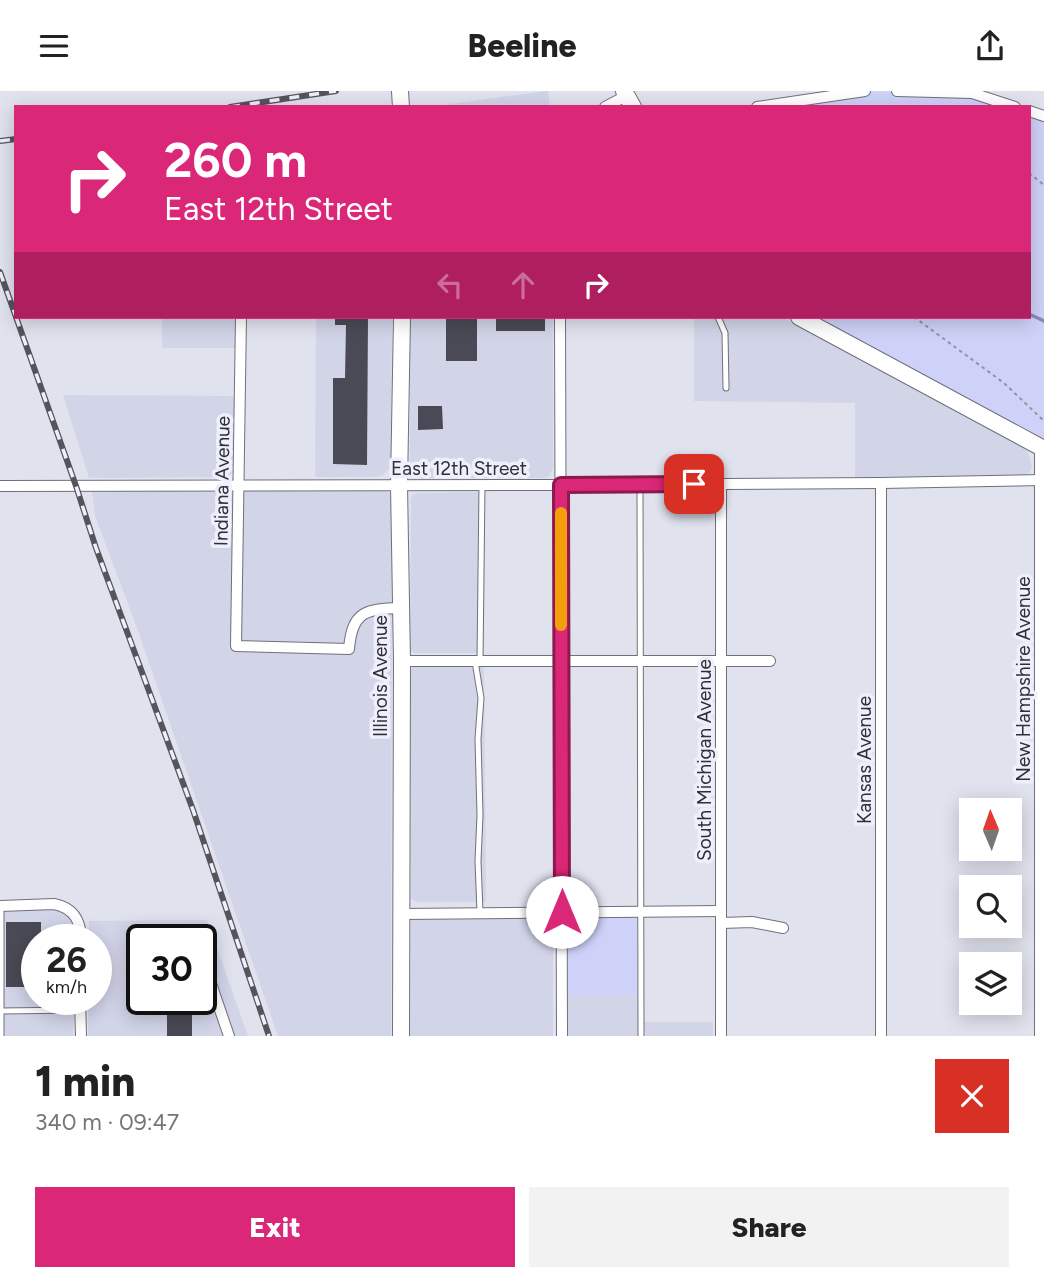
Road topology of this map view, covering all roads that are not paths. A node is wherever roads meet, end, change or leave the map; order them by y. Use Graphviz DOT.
graph roads {
  1 [pos="865,91"];
  2 [pos="897,91"];
  3 [pos="628,98"];
  4 [pos="610,105"];
  5 [pos="770,105"];
  6 [pos="1009,105"];
  7 [pos="241,319"];
  8 [pos="402,319"];
  9 [pos="560,319"];
  10 [pos="719,319"];
  11 [pos="803,319"];
  12 [pos="726,388"];
  13 [pos="1042,448"];
  14 [pos="1042,480"];
  15 [pos="881,483"];
  16 [pos="721,484"];
  17 [pos="399,485"];
  18 [pos="482,485"];
  19 [pos="561,485"];
  20 [pos="640,485"];
  21 [pos="0,486"];
  22 [pos="239,486"];
  23 [pos="401,608"];
  24 [pos="561,660"];
  25 [pos="401,661"];
  26 [pos="478,661"];
  27 [pos="640,661"];
  28 [pos="722,661"];
  29 [pos="770,661"];
  30 [pos="1,905"];
  31 [pos="641,911"];
  32 [pos="480,912"];
  33 [pos="562,912"];
  34 [pos="401,914"];
  35 [pos="721,917"];
  36 [pos="80,924"];
  37 [pos="783,928"];
  38 [pos="217,1002"];
  39 [pos="1,1010"];
  40 [pos="21,1010"];
  41 [pos="80,1015"];
  42 [pos="1,1036"];
  43 [pos="81,1036"];
  44 [pos="229,1036"];
  45 [pos="401,1036"];
  46 [pos="562,1036"];
  47 [pos="641,1036"];
  48 [pos="721,1036"];
  49 [pos="881,1036"];
  50 [pos="1040,1036"];
  1 -- 5 [label="street"];
  2 -- 6 [label="street"];
  3 -- 4 [label="street"];
  7 -- 22 [label="street, Indiana Avenue"];
  8 -- 17 [label="street, Illinois Avenue"];
  9 -- 19 [label="street"];
  10 -- 12 [label="lane"];
  11 -- 13 [label="street"];
  13 -- 14 [label="street, New Hampshire Avenue"];
  14 -- 15 [label="street, East 12th Street"];
  14 -- 50 [label="street, New Hampshire Avenue"];
  15 -- 16 [label="street, East 12th Street"];
  15 -- 49 [label="street, Kansas Avenue"];
  16 -- 20 [label="street, East 12th Street"];
  16 -- 28 [label="street, South Michigan Avenue"];
  17 -- 18 [label="street, East 12th Street"];
  17 -- 22 [label="street, East 12th Street"];
  17 -- 23 [label="street, Illinois Avenue"];
  18 -- 19 [label="street, East 12th Street"];
  18 -- 26 [label="lane"];
  19 -- 20 [label="street, East 12th Street"];
  19 -- 24 [label="street"];
  20 -- 27 [label="lane"];
  21 -- 22 [label="street, East 12th Street"];
  22 -- 23 [label="street, Indiana Avenue"];
  23 -- 25 [label="street, Illinois Avenue"];
  24 -- 26 [label="street"];
  24 -- 27 [label="street"];
  24 -- 33 [label="street"];
  25 -- 26 [label="street"];
  25 -- 34 [label="street, Illinois Avenue"];
  26 -- 32 [label="lane"];
  27 -- 28 [label="street"];
  27 -- 31 [label="lane"];
  28 -- 29 [label="street"];
  28 -- 35 [label="street, South Michigan Avenue"];
  30 -- 36 [label="street"];
  30 -- 39 [label="lane"];
  31 -- 33 [label="street"];
  31 -- 35 [label="street"];
  31 -- 47 [label="lane"];
  32 -- 33 [label="street"];
  32 -- 34 [label="street"];
  33 -- 46 [label="street"];
  34 -- 45 [label="street, Illinois Avenue"];
  35 -- 37 [label="street"];
  35 -- 48 [label="street, South Michigan Avenue"];
  38 -- 44 [label="street"];
  39 -- 40 [label="lane"];
  39 -- 42 [label="lane"];
  41 -- 43 [label="street"];
}
